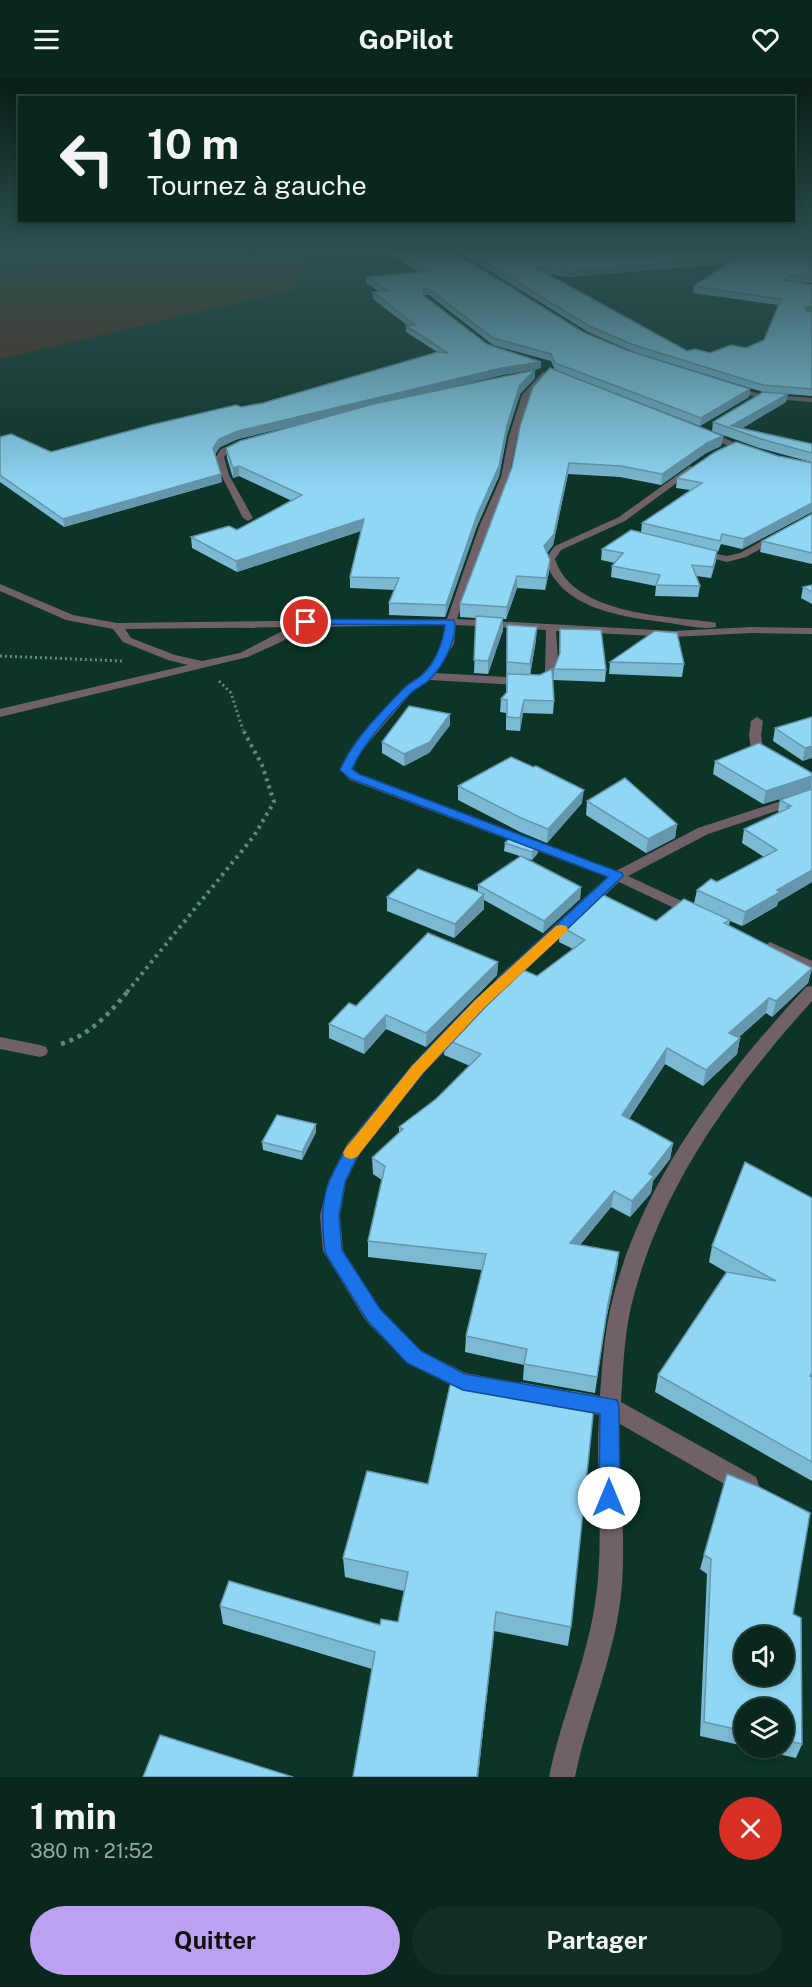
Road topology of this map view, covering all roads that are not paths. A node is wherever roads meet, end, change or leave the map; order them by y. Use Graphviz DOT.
graph roads {
  1 [pos="537,374"];
  2 [pos="719,384"];
  3 [pos="760,396"];
  4 [pos="752,400"];
  5 [pos="812,400"];
  6 [pos="711,425"];
  7 [pos="690,427"];
  8 [pos="701,431"];
  9 [pos="253,440"];
  10 [pos="757,454"];
  11 [pos="704,461"];
  12 [pos="812,516"];
  13 [pos="248,518"];
  14 [pos="601,528"];
  15 [pos="624,534"];
  16 [pos="692,552"];
  17 [pos="0,587"];
  18 [pos="306,622"];
  19 [pos="451,622"];
  20 [pos="117,626"];
  21 [pos="551,627"];
  22 [pos="751,630"];
  23 [pos="812,631"];
  24 [pos="203,665"];
  25 [pos="427,676"];
  26 [pos="0,713"];
  27 [pos="757,721"];
  28 [pos="779,762"];
  29 [pos="812,795"];
  30 [pos="617,876"];
  31 [pos="714,921"];
  32 [pos="758,942"];
  33 [pos="812,967"];
  34 [pos="812,991"];
  35 [pos="489,996"];
  36 [pos="472,1012"];
  37 [pos="0,1043"];
  38 [pos="40,1051"];
  39 [pos="610,1407"];
  40 [pos="763,1492"];
  41 [pos="562,1777"];
  1 -- 19 [label="street"];
  2 -- 3 [label="street"];
  3 -- 4 [label="street"];
  3 -- 5 [label="street"];
  6 -- 8 [label="street"];
  7 -- 8 [label="street"];
  8 -- 10 [label="street"];
  9 -- 13 [label="street"];
  11 -- 14 [label="street"];
  12 -- 16 [label="street"];
  14 -- 15 [label="street"];
  14 -- 22 [label="street"];
  17 -- 20 [label="street"];
  18 -- 19 [label="street"];
  18 -- 20 [label="street"];
  18 -- 24 [label="street"];
  19 -- 21 [label="street"];
  19 -- 25 [label="street"];
  20 -- 24 [label="street"];
  21 -- 22 [label="street"];
  21 -- 25 [label="street"];
  22 -- 23 [label="street"];
  24 -- 26 [label="street"];
  25 -- 30 [label="street"];
  27 -- 28 [label="street"];
  29 -- 30 [label="street"];
  30 -- 31 [label="street"];
  30 -- 35 [label="street"];
  32 -- 33 [label="street"];
  34 -- 39 [label="street"];
  36 -- 39 [label="street"];
  37 -- 38 [label="street"];
  39 -- 40 [label="street"];
  39 -- 41 [label="street"];
}
